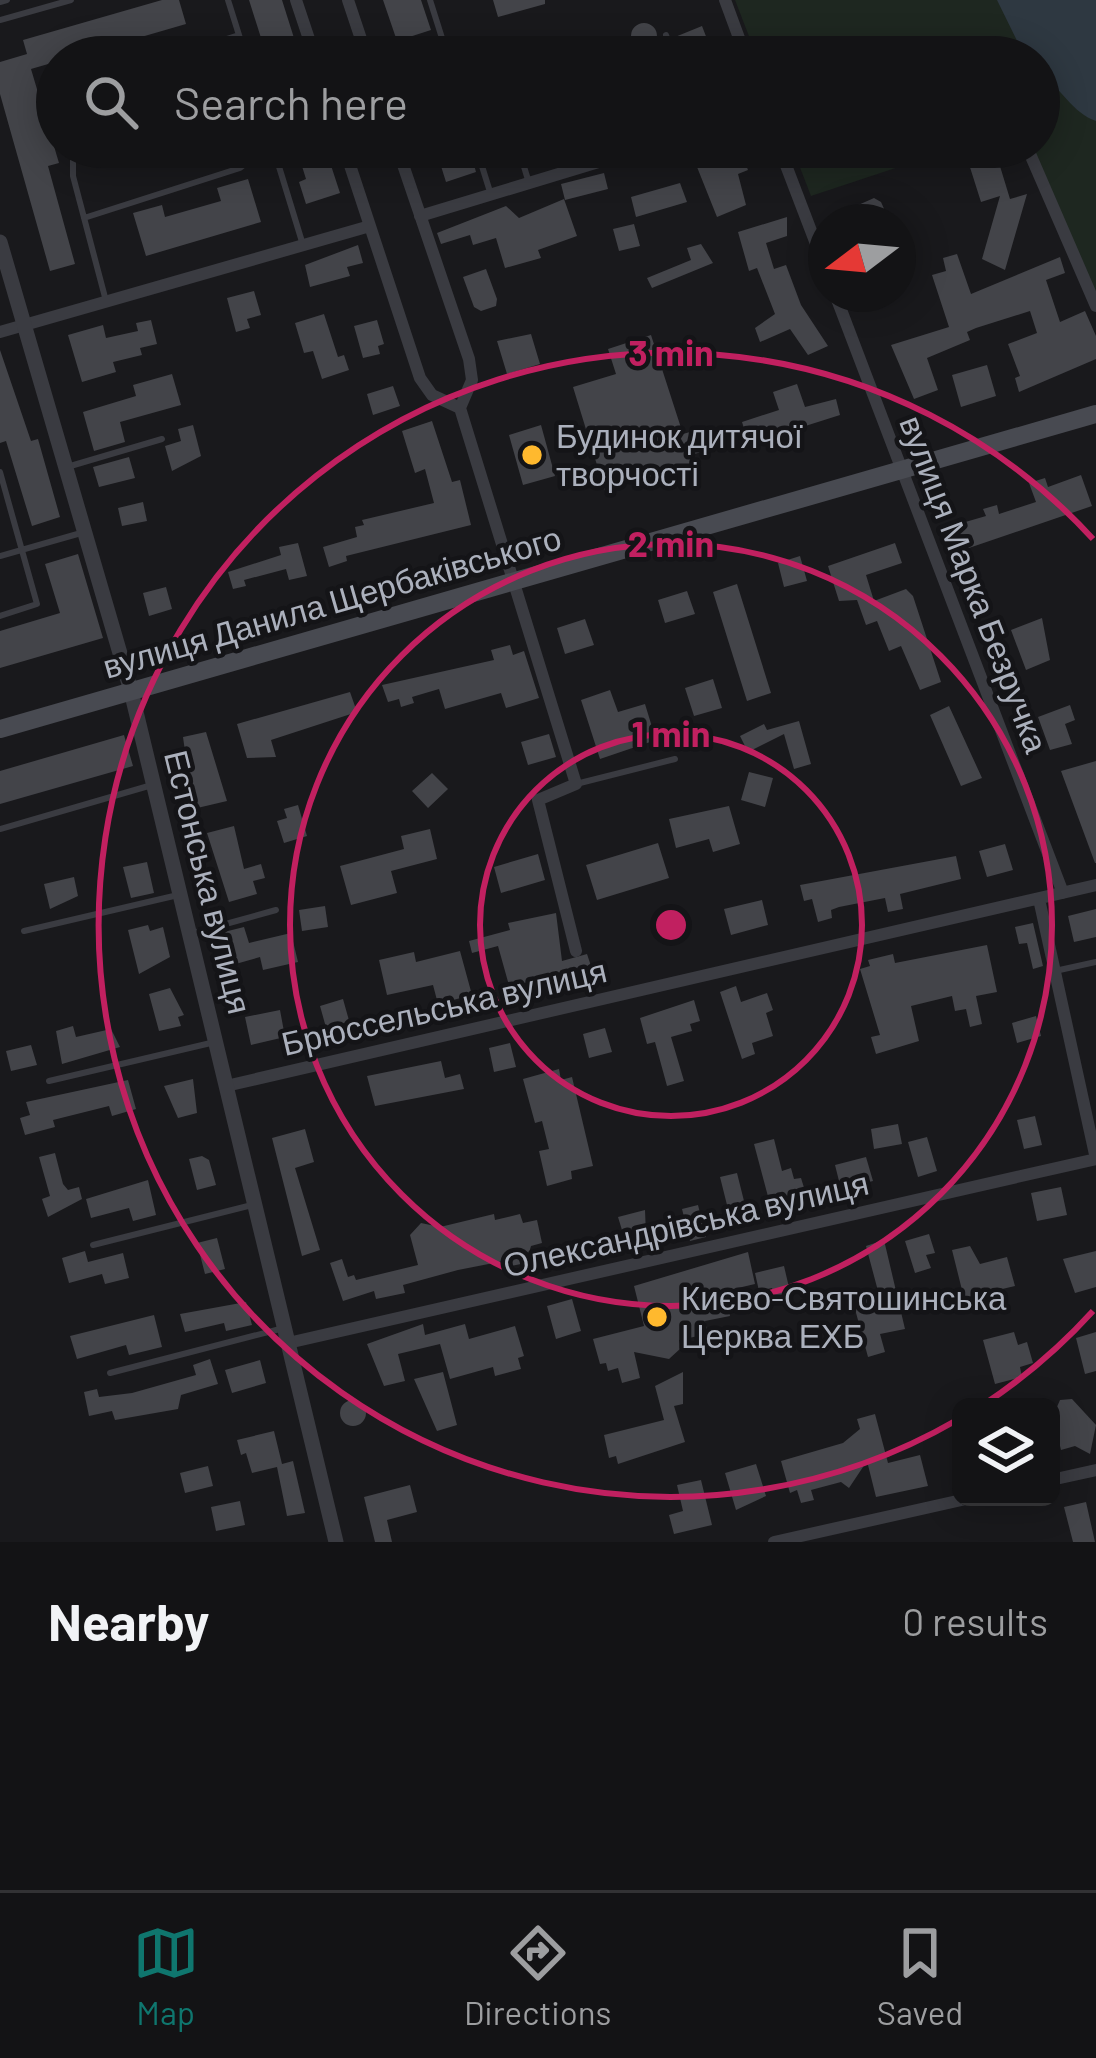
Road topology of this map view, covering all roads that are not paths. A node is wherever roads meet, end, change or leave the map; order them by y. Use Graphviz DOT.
graph roads {
  1 [pos="71,0"];
  2 [pos="228,0"];
  3 [pos="296,0"];
  4 [pos="348,0"];
  5 [pos="430,0"];
  6 [pos="724,0"];
  7 [pos="0,20"];
  8 [pos="239,35"];
  9 [pos="236,36"];
  10 [pos="308,36"];
  11 [pos="360,36"];
  12 [pos="441,36"];
  13 [pos="738,36"];
  14 [pos="73,168"];
  15 [pos="240,168"];
  16 [pos="276,168"];
  17 [pos="351,168"];
  18 [pos="404,168"];
  19 [pos="483,168"];
  20 [pos="524,168"];
  21 [pos="579,168"];
  22 [pos="787,168"];
  23 [pos="1036,168"];
  24 [pos="529,183"];
  25 [pos="491,195"];
  26 [pos="420,216"];
  27 [pos="84,218"];
  28 [pos="808,223"];
  29 [pos="370,226"];
  30 [pos="0,242"];
  31 [pos="303,245"];
  32 [pos="106,301"];
  33 [pos="1096,307"];
  34 [pos="842,312"];
  35 [pos="24,325"];
  36 [pos="0,332"];
  37 [pos="460,409"];
  38 [pos="1096,414"];
  39 [pos="162,439"];
  40 [pos="66,468"];
  41 [pos="901,469"];
  42 [pos="0,472"];
  43 [pos="85,532"];
  44 [pos="22,550"];
  45 [pos="0,556"];
  46 [pos="513,580"];
  47 [pos="0,616"];
  48 [pos="131,691"];
  49 [pos="0,729"];
  50 [pos="675,759"];
  51 [pos="153,784"];
  52 [pos="576,784"];
  53 [pos="0,829"];
  54 [pos="1096,885"];
  55 [pos="1063,893"];
  56 [pos="180,894"];
  57 [pos="1039,899"];
  58 [pos="276,910"];
  59 [pos="24,931"];
  60 [pos="189,934"];
  61 [pos="576,951"];
  62 [pos="1096,962"];
  63 [pos="1055,971"];
  64 [pos="215,1042"];
  65 [pos="50,1082"];
  66 [pos="226,1085"];
  67 [pos="1096,1159"];
  68 [pos="254,1205"];
  69 [pos="93,1245"];
  70 [pos="286,1335"];
  71 [pos="110,1373"];
  72 [pos="1096,1470"];
  73 [pos="1060,1478"];
  74 [pos="952,1502"];
  75 [pos="335,1542"];
  76 [pos="774,1542"];
  1 -- 7 [label="lane"];
  2 -- 8 [label="lane"];
  3 -- 10 [label="street"];
  4 -- 11 [label="street"];
  5 -- 12 [label="lane"];
  6 -- 13 [label="street"];
  8 -- 9 [label="lane"];
  14 -- 27 [label="lane"];
  15 -- 27 [label="lane"];
  16 -- 31 [label="lane"];
  17 -- 29 [label="street"];
  18 -- 26 [label="street"];
  19 -- 25 [label="lane"];
  20 -- 24 [label="lane"];
  21 -- 24 [label="street"];
  22 -- 28 [label="street"];
  23 -- 33 [label="street"];
  24 -- 25 [label="street"];
  25 -- 26 [label="street"];
  26 -- 37 [label="street"];
  27 -- 32 [label="lane"];
  29 -- 31 [label="street"];
  29 -- 37 [label="street"];
  30 -- 35 [label="street, Естонська вулиця"];
  31 -- 32 [label="street"];
  32 -- 35 [label="street"];
  34 -- 41 [label="street, вулиця Марка Безручка"];
  35 -- 36 [label="street"];
  35 -- 40 [label="street, Естонська вулиця"];
  37 -- 46 [label="street"];
  38 -- 41 [label="main road, вулиця Данила Щербаківського"];
  39 -- 40 [label="lane"];
  40 -- 43 [label="street, Естонська вулиця"];
  41 -- 46 [label="main road, вулиця Данила Щербаківського"];
  41 -- 55 [label="street, вулиця Марка Безручка"];
  42 -- 44 [label="lane"];
  43 -- 44 [label="lane"];
  43 -- 48 [label="street, Естонська вулиця"];
  44 -- 45 [label="lane"];
  44 -- 47 [label="lane"];
  46 -- 48 [label="main road, вулиця Данила Щербаківського"];
  46 -- 52 [label="street"];
  48 -- 49 [label="main road, вулиця Данила Щербаківського"];
  48 -- 51 [label="street, Естонська вулиця"];
  50 -- 52 [label="lane"];
  51 -- 53 [label="lane"];
  51 -- 56 [label="street, Естонська вулиця"];
  52 -- 61 [label="street"];
  54 -- 55 [label="street, Брюссельська вулиця"];
  55 -- 57 [label="street, Брюссельська вулиця"];
  56 -- 59 [label="lane"];
  56 -- 60 [label="street, Естонська вулиця"];
  57 -- 63 [label="street"];
  57 -- 66 [label="street, Брюссельська вулиця"];
  58 -- 60 [label="lane"];
  60 -- 64 [label="street, Естонська вулиця"];
  62 -- 63 [label="lane"];
  63 -- 67 [label="street"];
  64 -- 65 [label="lane"];
  64 -- 66 [label="street, Естонська вулиця"];
  66 -- 68 [label="street, Естонська вулиця"];
  67 -- 70 [label="street, Олександрівська вулиця"];
  68 -- 69 [label="lane"];
  68 -- 70 [label="street, Естонська вулиця"];
  70 -- 71 [label="lane"];
  70 -- 75 [label="street, Естонська вулиця"];
  72 -- 73 [label="street"];
  74 -- 76 [label="street"];
}
